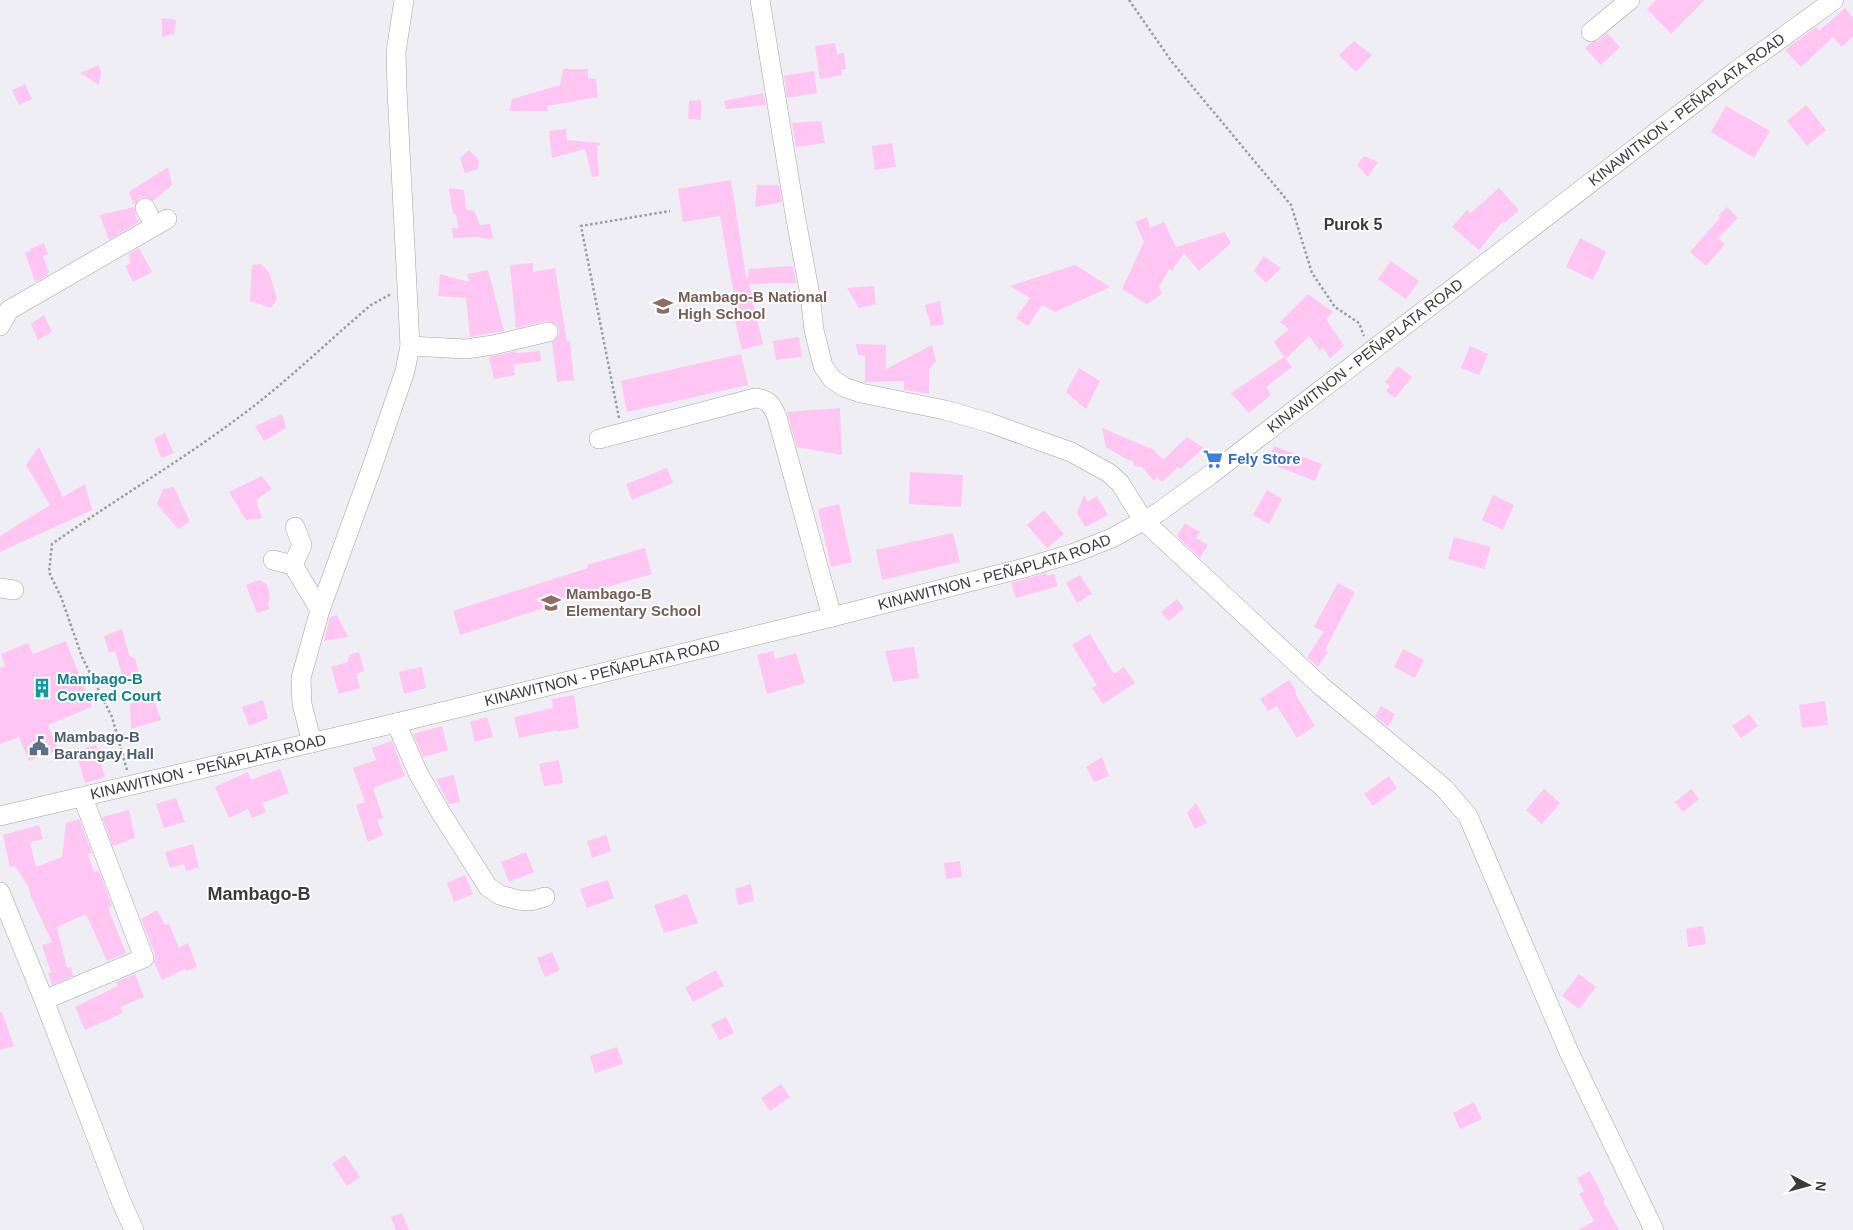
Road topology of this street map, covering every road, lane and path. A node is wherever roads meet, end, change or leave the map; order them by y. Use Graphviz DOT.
graph roads {
  1 [pos="404,0"];
  2 [pos="760,0"];
  3 [pos="1129,0"];
  4 [pos="1630,0"];
  5 [pos="1834,0"];
  6 [pos="1592,32"];
  7 [pos="145,208"];
  8 [pos="670,211"];
  9 [pos="406,287"];
  10 [pos="0,326"];
  11 [pos="548,332"];
  12 [pos="410,346"];
  13 [pos="1370,352"];
  14 [pos="622,433"];
  15 [pos="599,439"];
  16 [pos="1143,520"];
  17 [pos="295,527"];
  18 [pos="273,560"];
  19 [pos="292,565"];
  20 [pos="320,610"];
  21 [pos="832,617"];
  22 [pos="396,723"];
  23 [pos="312,744"];
  24 [pos="132,786"];
  25 [pos="83,798"];
  26 [pos="0,816"];
  27 [pos="0,892"];
  28 [pos="545,897"];
  29 [pos="44,1000"];
  30 [pos="134,1230"];
  31 [pos="1654,1230"];
  1 -- 9 [label="street"];
  2 -- 16 [label="street"];
  3 -- 13 [label="path"];
  4 -- 6 [label="street"];
  5 -- 13 [label="street, KINAWITNON - PEÑAPLATA ROAD"];
  7 -- 10 [label="street"];
  8 -- 14 [label="path"];
  9 -- 12 [label="street"];
  9 -- 24 [label="path"];
  11 -- 12 [label="street"];
  12 -- 20 [label="street"];
  13 -- 16 [label="street, KINAWITNON - PEÑAPLATA ROAD"];
  14 -- 15 [label="street"];
  14 -- 21 [label="street"];
  16 -- 21 [label="street, KINAWITNON - PEÑAPLATA ROAD"];
  16 -- 31 [label="street"];
  17 -- 19 [label="street"];
  18 -- 19 [label="street"];
  19 -- 20 [label="street"];
  20 -- 23 [label="street"];
  21 -- 22 [label="street, KINAWITNON - PEÑAPLATA ROAD"];
  22 -- 23 [label="street, KINAWITNON - PEÑAPLATA ROAD"];
  22 -- 28 [label="street"];
  23 -- 24 [label="street, KINAWITNON - PEÑAPLATA ROAD"];
  24 -- 25 [label="street, KINAWITNON - PEÑAPLATA ROAD"];
  25 -- 26 [label="street, KINAWITNON - PEÑAPLATA ROAD"];
  25 -- 29 [label="street"];
  27 -- 29 [label="street"];
  29 -- 30 [label="street"];
}
